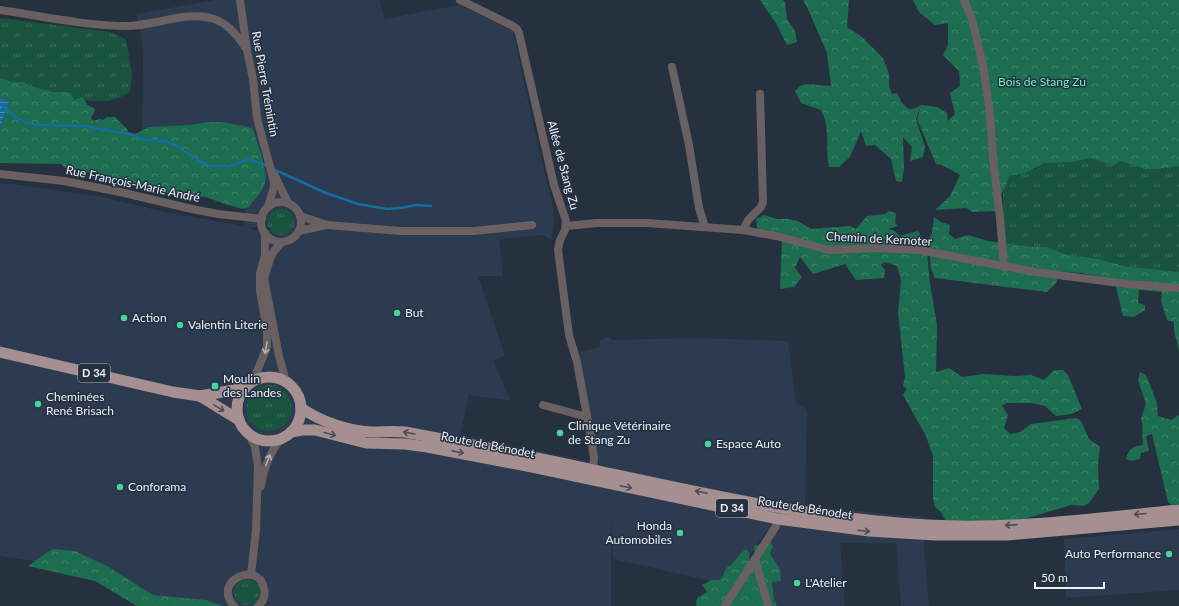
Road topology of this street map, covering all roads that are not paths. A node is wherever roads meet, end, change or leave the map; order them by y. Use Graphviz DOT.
graph roads {
  1 [pos="460,0"];
  2 [pos="964,0"];
  3 [pos="240,1"];
  4 [pos="0,10"];
  5 [pos="247,50"];
  6 [pos="672,67"];
  7 [pos="760,94"];
  8 [pos="271,168"];
  9 [pos="0,174"];
  10 [pos="288,203"];
  11 [pos="268,207"];
  12 [pos="300,216"];
  13 [pos="262,219"];
  14 [pos="327,225"];
  15 [pos="532,225"];
  16 [pos="566,226"];
  17 [pos="705,227"];
  18 [pos="743,230"];
  19 [pos="299,231"];
  20 [pos="265,233"];
  21 [pos="282,242"];
  22 [pos="1004,267"];
  23 [pos="1179,288"];
  24 [pos="0,352"];
  25 [pos="286,382"];
  26 [pos="249,385"];
  27 [pos="200,396"];
  28 [pos="543,405"];
  29 [pos="301,408"];
  30 [pos="587,416"];
  31 [pos="239,420"];
  32 [pos="291,432"];
  33 [pos="249,434"];
  34 [pos="281,439"];
  35 [pos="532,467"];
  36 [pos="593,470"];
  37 [pos="605,482"];
  38 [pos="1179,510"];
  39 [pos="257,511"];
  40 [pos="818,514"];
  41 [pos="830,516"];
  42 [pos="778,518"];
  43 [pos="1179,520"];
  44 [pos="835,527"];
  45 [pos="755,559"];
  46 [pos="251,575"];
  47 [pos="234,606"];
  48 [pos="258,606"];
  49 [pos="725,606"];
  50 [pos="768,606"];
  1 -- 16 [label="street, Allée de Stang Zu"];
  2 -- 22 [label="street"];
  3 -- 5 [label="street, Rue Pierre Trémintin"];
  4 -- 5 [label="street"];
  5 -- 8 [label="street, Rue Pierre Trémintin"];
  6 -- 17 [label="street"];
  7 -- 18 [label="street"];
  8 -- 10 [label="street, Rue Pierre Trémintin"];
  8 -- 11 [label="street, Rue Pierre Trémintin"];
  9 -- 13 [label="street, Rue François-Marie André"];
  10 -- 11 [label="street"];
  10 -- 12 [label="street"];
  11 -- 13 [label="street"];
  12 -- 14 [label="street"];
  12 -- 19 [label="street"];
  13 -- 20 [label="street"];
  14 -- 15 [label="street"];
  14 -- 19 [label="street"];
  16 -- 17 [label="street, Chemin de Kernoter"];
  16 -- 30 [label="street, Allée de Stang Zu"];
  17 -- 18 [label="street, Chemin de Kernoter"];
  18 -- 22 [label="street, Chemin de Kernoter"];
  19 -- 21 [label="street"];
  20 -- 21 [label="street"];
  20 -- 26 [label="street, one-way"];
  21 -- 25 [label="street"];
  22 -- 23 [label="street, Chemin de Kernoter"];
  24 -- 27 [label="main road, D 34"];
  25 -- 26 [label="main road"];
  25 -- 29 [label="main road"];
  26 -- 27 [label="main road, D 34"];
  26 -- 31 [label="main road"];
  27 -- 31 [label="main road, D 34, one-way"];
  28 -- 30 [label="street"];
  29 -- 32 [label="main road"];
  36 -- 29 [label="main road, Route de Bénodet / D 34, one-way"];
  30 -- 36 [label="street, Allée de Stang Zu"];
  31 -- 33 [label="main road"];
  32 -- 34 [label="main road"];
  32 -- 35 [label="main road, Route de Bénodet / D 34, one-way"];
  33 -- 34 [label="main road"];
  33 -- 39 [label="street"];
  39 -- 34 [label="street, one-way"];
  35 -- 36 [label="street"];
  35 -- 37 [label="main road, Route de Bénodet / D 34"];
  36 -- 37 [label="street"];
  40 -- 36 [label="main road, Route de Bénodet / D 34, one-way"];
  37 -- 42 [label="main road, Route de Bénodet / D 34, one-way"];
  38 -- 41 [label="main road, Route de Bénodet / D 34, one-way"];
  39 -- 46 [label="street"];
  40 -- 41 [label="main road, Route de Bénodet / D 34"];
  40 -- 42 [label="street"];
  41 -- 44 [label="street"];
  42 -- 44 [label="main road, Route de Bénodet / D 34"];
  42 -- 45 [label="street"];
  44 -- 43 [label="main road, Route de Bénodet / D 34, one-way"];
  45 -- 49 [label="street"];
  45 -- 50 [label="street"];
  46 -- 47 [label="street"];
  46 -- 48 [label="street"];
}
